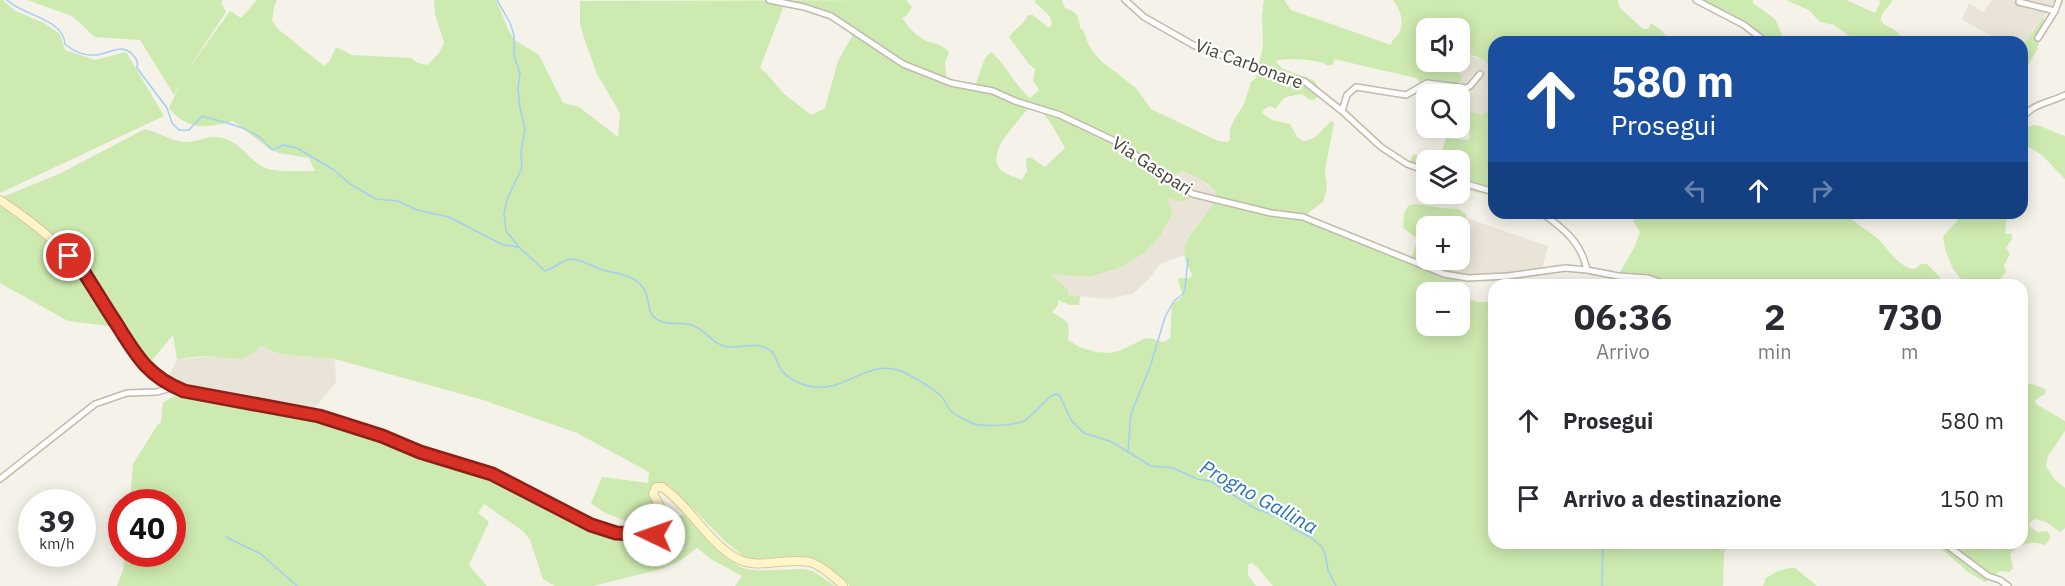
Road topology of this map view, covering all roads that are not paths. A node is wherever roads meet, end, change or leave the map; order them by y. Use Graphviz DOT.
graph roads {
  1 [pos="769,0"];
  2 [pos="1125,0"];
  3 [pos="1696,0"];
  4 [pos="2059,0"];
  5 [pos="2019,2"];
  6 [pos="2055,11"];
  7 [pos="1758,36"];
  8 [pos="2038,38"];
  9 [pos="1480,74"];
  10 [pos="2065,95"];
  11 [pos="1342,111"];
  12 [pos="2028,111"];
  13 [pos="1416,167"];
  14 [pos="1470,185"];
  15 [pos="1488,190"];
  16 [pos="0,200"];
  17 [pos="1550,219"];
  18 [pos="1587,270"];
  19 [pos="1651,279"];
  20 [pos="174,387"];
  21 [pos="0,479"];
  22 [pos="1952,549"];
  23 [pos="843,586"];
  24 [pos="2008,586"];
  1 -- 18 [label="street, Via Gaspari"];
  2 -- 11 [label="street, Via Carbonare"];
  3 -- 7 [label="street"];
  4 -- 6 [label="street"];
  5 -- 6 [label="street"];
  6 -- 8 [label="street"];
  9 -- 11 [label="street"];
  10 -- 12 [label="street"];
  11 -- 13 [label="street, Via Carbonare"];
  14 -- 15 [label="street"];
  16 -- 20 [label="street"];
  17 -- 18 [label="street"];
  18 -- 19 [label="street, Via Gaspari"];
  20 -- 21 [label="street"];
  20 -- 23 [label="street"];
  22 -- 24 [label="street"];
}
